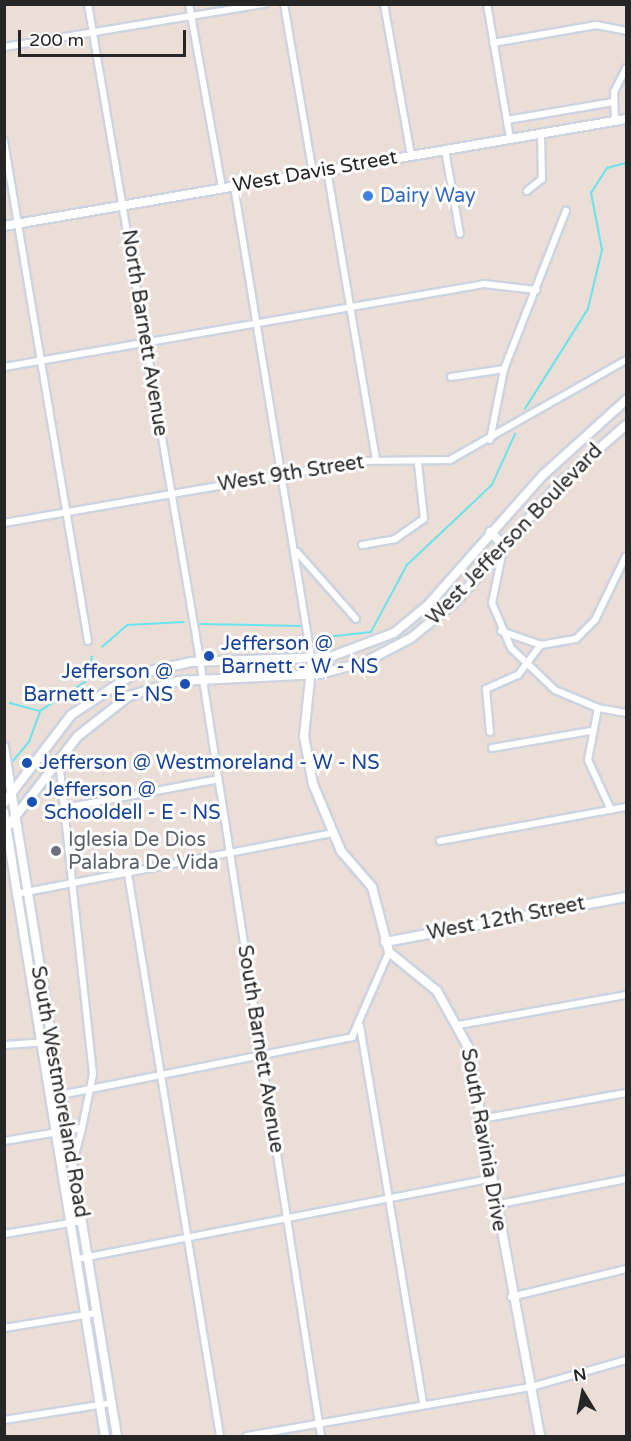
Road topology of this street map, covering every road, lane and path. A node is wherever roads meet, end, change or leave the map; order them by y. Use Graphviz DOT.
graph roads {
  1 [pos="88,4"];
  2 [pos="189,4"];
  3 [pos="264,4"];
  4 [pos="284,4"];
  5 [pos="384,4"];
  6 [pos="487,4"];
  7 [pos="191,16"];
  8 [pos="627,31"];
  9 [pos="93,32"];
  10 [pos="494,43"];
  11 [pos="4,47"];
  12 [pos="627,68"];
  13 [pos="613,102"];
  14 [pos="627,119"];
  15 [pos="507,120"];
  16 [pos="615,121"];
  17 [pos="541,134"];
  18 [pos="510,139"];
  19 [pos="4,141"];
  20 [pos="445,150"];
  21 [pos="411,156"];
  22 [pos="327,170"];
  23 [pos="313,172"];
  24 [pos="234,186"];
  25 [pos="222,188"];
  26 [pos="526,191"];
  27 [pos="122,205"];
  28 [pos="566,211"];
  29 [pos="19,223"];
  30 [pos="4,226"];
  31 [pos="460,234"];
  32 [pos="537,290"];
  33 [pos="349,308"];
  34 [pos="257,323"];
  35 [pos="147,343"];
  36 [pos="627,360"];
  37 [pos="42,361"];
  38 [pos="4,368"];
  39 [pos="504,369"];
  40 [pos="451,377"];
  41 [pos="627,400"];
  42 [pos="626,428"];
  43 [pos="490,440"];
  44 [pos="375,460"];
  45 [pos="418,464"];
  46 [pos="283,475"];
  47 [pos="171,494"];
  48 [pos="66,512"];
  49 [pos="4,523"];
  50 [pos="490,532"];
  51 [pos="362,545"];
  52 [pos="504,545"];
  53 [pos="295,550"];
  54 [pos="627,556"];
  55 [pos="356,619"];
  56 [pos="500,631"];
  57 [pos="88,641"];
  58 [pos="541,645"];
  59 [pos="312,660"];
  60 [pos="199,661"];
  61 [pos="526,665"];
  62 [pos="310,676"];
  63 [pos="199,679"];
  64 [pos="598,708"];
  65 [pos="627,713"];
  66 [pos="590,731"];
  67 [pos="490,732"];
  68 [pos="4,747"];
  69 [pos="492,748"];
  70 [pos="41,753"];
  71 [pos="55,765"];
  72 [pos="9,768"];
  73 [pos="30,770"];
  74 [pos="215,780"];
  75 [pos="9,791"];
  76 [pos="4,803"];
  77 [pos="627,807"];
  78 [pos="65,808"];
  79 [pos="611,810"];
  80 [pos="4,812"];
  81 [pos="14,818"];
  82 [pos="6,830"];
  83 [pos="333,833"];
  84 [pos="440,841"];
  85 [pos="7,847"];
  86 [pos="228,854"];
  87 [pos="8,858"];
  88 [pos="128,874"];
  89 [pos="74,884"];
  90 [pos="26,892"];
  91 [pos="16,894"];
  92 [pos="627,897"];
  93 [pos="385,942"];
  94 [pos="389,952"];
  95 [pos="627,995"];
  96 [pos="459,1025"];
  97 [pos="359,1026"];
  98 [pos="45,1043"];
  99 [pos="4,1045"];
  100 [pos="261,1055"];
  101 [pos="160,1075"];
  102 [pos="91,1089"];
  103 [pos="627,1093"];
  104 [pos="60,1095"];
  105 [pos="481,1119"];
  106 [pos="82,1128"];
  107 [pos="67,1131"];
  108 [pos="56,1132"];
  109 [pos="4,1141"];
  110 [pos="72,1162"];
  111 [pos="490,1179"];
  112 [pos="627,1179"];
  113 [pos="389,1200"];
  114 [pos="494,1205"];
  115 [pos="288,1219"];
  116 [pos="82,1221"];
  117 [pos="71,1223"];
  118 [pos="4,1234"];
  119 [pos="187,1238"];
  120 [pos="88,1257"];
  121 [pos="77,1259"];
  122 [pos="627,1269"];
  123 [pos="511,1297"];
  124 [pos="97,1313"];
  125 [pos="86,1315"];
  126 [pos="4,1328"];
  127 [pos="627,1360"];
  128 [pos="531,1387"];
  129 [pos="111,1403"];
  130 [pos="423,1404"];
  131 [pos="100,1405"];
  132 [pos="4,1420"];
  133 [pos="318,1424"];
  134 [pos="105,1437"];
  135 [pos="117,1437"];
  136 [pos="220,1437"];
  137 [pos="247,1437"];
  138 [pos="321,1437"];
  139 [pos="540,1437"];
  1 -- 9 [label="street, North Barnett Avenue"];
  2 -- 7 [label="street"];
  3 -- 7 [label="street"];
  4 -- 23 [label="street"];
  5 -- 21 [label="street"];
  6 -- 10 [label="street"];
  7 -- 9 [label="street"];
  7 -- 25 [label="street"];
  8 -- 10 [label="street"];
  9 -- 11 [label="street"];
  9 -- 27 [label="street, North Barnett Avenue"];
  10 -- 15 [label="street"];
  12 -- 13 [label="street"];
  13 -- 15 [label="street"];
  13 -- 16 [label="street"];
  14 -- 16 [label="main road, West Davis Street"];
  15 -- 18 [label="street"];
  16 -- 17 [label="main road, West Davis Street"];
  17 -- 18 [label="main road, West Davis Street"];
  17 -- 26 [label="street"];
  18 -- 20 [label="main road, West Davis Street"];
  19 -- 29 [label="street"];
  20 -- 21 [label="main road, West Davis Street"];
  20 -- 31 [label="street"];
  21 -- 22 [label="main road, West Davis Street"];
  22 -- 23 [label="main road, West Davis Street"];
  22 -- 33 [label="street"];
  23 -- 24 [label="main road, West Davis Street"];
  24 -- 25 [label="main road, West Davis Street"];
  24 -- 34 [label="street, South Ravinia Drive"];
  25 -- 27 [label="main road, West Davis Street"];
  27 -- 29 [label="main road, West Davis Street"];
  27 -- 35 [label="street, North Barnett Avenue"];
  28 -- 32 [label="street"];
  29 -- 30 [label="main road, West Davis Street"];
  29 -- 37 [label="street"];
  32 -- 33 [label="street"];
  32 -- 39 [label="street"];
  33 -- 34 [label="street"];
  33 -- 44 [label="street"];
  34 -- 35 [label="street"];
  34 -- 46 [label="street, South Ravinia Drive"];
  35 -- 37 [label="street"];
  35 -- 47 [label="street, North Barnett Avenue"];
  36 -- 43 [label="street, West 9th Street"];
  37 -- 38 [label="street"];
  37 -- 48 [label="street"];
  39 -- 40 [label="street"];
  39 -- 43 [label="street"];
  41 -- 50 [label="main road, West Jefferson Boulevard"];
  42 -- 52 [label="main road, West Jefferson Boulevard"];
  43 -- 45 [label="street, West 9th Street"];
  44 -- 45 [label="street, West 9th Street"];
  44 -- 46 [label="street, West 9th Street"];
  45 -- 51 [label="street"];
  46 -- 47 [label="street, West 9th Street"];
  46 -- 53 [label="street, South Ravinia Drive"];
  47 -- 48 [label="street, West 9th Street"];
  47 -- 60 [label="street, North Barnett Avenue"];
  48 -- 49 [label="street, West 9th Street"];
  48 -- 57 [label="street"];
  50 -- 52 [label="main road"];
  50 -- 59 [label="main road, West Jefferson Boulevard"];
  52 -- 56 [label="street"];
  52 -- 62 [label="main road, West Jefferson Boulevard"];
  53 -- 55 [label="street"];
  53 -- 59 [label="street, South Ravinia Drive"];
  54 -- 58 [label="street"];
  56 -- 58 [label="street"];
  56 -- 61 [label="street"];
  58 -- 61 [label="street"];
  59 -- 60 [label="main road, West Jefferson Boulevard"];
  59 -- 62 [label="main road, South Ravinia Drive"];
  60 -- 63 [label="street, South Barnett Avenue"];
  60 -- 70 [label="main road, West Jefferson Boulevard"];
  61 -- 64 [label="street"];
  61 -- 67 [label="street"];
  62 -- 63 [label="main road, West Jefferson Boulevard"];
  62 -- 83 [label="main road, South Ravinia Drive"];
  63 -- 71 [label="main road, West Jefferson Boulevard"];
  63 -- 74 [label="street, South Barnett Avenue"];
  64 -- 65 [label="street"];
  64 -- 66 [label="street"];
  66 -- 69 [label="street"];
  66 -- 79 [label="street"];
  68 -- 72 [label="main road, South Westmoreland Road"];
  70 -- 71 [label="street"];
  70 -- 73 [label="main road, West Jefferson Boulevard"];
  71 -- 78 [label="street"];
  71 -- 81 [label="main road, West Jefferson Boulevard"];
  72 -- 73 [label="main road"];
  72 -- 75 [label="main road, South Westmoreland Road"];
  73 -- 75 [label="main road, West Jefferson Boulevard"];
  74 -- 78 [label="street"];
  74 -- 86 [label="street, South Barnett Avenue"];
  75 -- 76 [label="main road, West Jefferson Boulevard"];
  75 -- 81 [label="main road, South Westmoreland Road"];
  77 -- 79 [label="street"];
  78 -- 89 [label="street"];
  79 -- 84 [label="street"];
  80 -- 82 [label="main road, South Westmoreland Road"];
  81 -- 82 [label="main road, West Jefferson Boulevard"];
  81 -- 90 [label="main road, South Westmoreland Road"];
  82 -- 85 [label="main road, South Westmoreland Road"];
  83 -- 86 [label="street"];
  83 -- 93 [label="main road, South Ravinia Drive"];
  85 -- 87 [label="main road, South Westmoreland Road"];
  86 -- 88 [label="street"];
  86 -- 100 [label="street, South Barnett Avenue"];
  87 -- 91 [label="main road, South Westmoreland Road"];
  88 -- 89 [label="street"];
  88 -- 101 [label="street"];
  89 -- 90 [label="street"];
  89 -- 102 [label="street"];
  90 -- 91 [label="street"];
  90 -- 98 [label="main road, South Westmoreland Road"];
  91 -- 98 [label="main road, South Westmoreland Road"];
  92 -- 93 [label="main road, West 12th Street"];
  93 -- 94 [label="main road, South Ravinia Drive"];
  94 -- 96 [label="main road, South Ravinia Drive"];
  94 -- 97 [label="street"];
  95 -- 96 [label="street"];
  96 -- 105 [label="main road, South Ravinia Drive"];
  97 -- 100 [label="street"];
  97 -- 113 [label="street"];
  98 -- 99 [label="street"];
  98 -- 104 [label="main road, South Westmoreland Road"];
  98 -- 108 [label="main road, South Westmoreland Road"];
  100 -- 101 [label="street"];
  100 -- 115 [label="street, South Barnett Avenue"];
  101 -- 102 [label="street"];
  101 -- 119 [label="street"];
  102 -- 104 [label="street"];
  102 -- 106 [label="street"];
  103 -- 105 [label="street"];
  104 -- 107 [label="main road, South Westmoreland Road"];
  105 -- 111 [label="main road, South Ravinia Drive"];
  106 -- 107 [label="street"];
  106 -- 110 [label="street"];
  107 -- 108 [label="street"];
  107 -- 110 [label="main road, South Westmoreland Road"];
  108 -- 109 [label="street"];
  108 -- 117 [label="main road, South Westmoreland Road"];
  110 -- 116 [label="main road, South Westmoreland Road"];
  111 -- 113 [label="street"];
  111 -- 114 [label="main road, South Ravinia Drive"];
  112 -- 114 [label="street"];
  113 -- 115 [label="street"];
  113 -- 130 [label="street"];
  114 -- 123 [label="main road, South Ravinia Drive"];
  115 -- 119 [label="street"];
  115 -- 133 [label="street, South Barnett Avenue"];
  116 -- 117 [label="street"];
  116 -- 120 [label="main road, South Westmoreland Road"];
  117 -- 118 [label="street"];
  117 -- 121 [label="main road, South Westmoreland Road"];
  119 -- 120 [label="street"];
  119 -- 136 [label="street"];
  120 -- 121 [label="street"];
  120 -- 124 [label="main road, South Westmoreland Road"];
  121 -- 125 [label="main road, South Westmoreland Road"];
  122 -- 123 [label="street"];
  123 -- 128 [label="main road, South Ravinia Drive"];
  124 -- 125 [label="street"];
  124 -- 129 [label="main road, South Westmoreland Road"];
  125 -- 126 [label="street"];
  125 -- 131 [label="main road, South Westmoreland Road"];
  127 -- 128 [label="street"];
  128 -- 130 [label="street"];
  128 -- 139 [label="main road, South Ravinia Drive"];
  129 -- 131 [label="street"];
  129 -- 135 [label="main road, South Westmoreland Road"];
  130 -- 133 [label="street"];
  131 -- 132 [label="street"];
  131 -- 134 [label="main road, South Westmoreland Road"];
  133 -- 137 [label="street"];
  133 -- 138 [label="street, South Barnett Avenue"];
}
